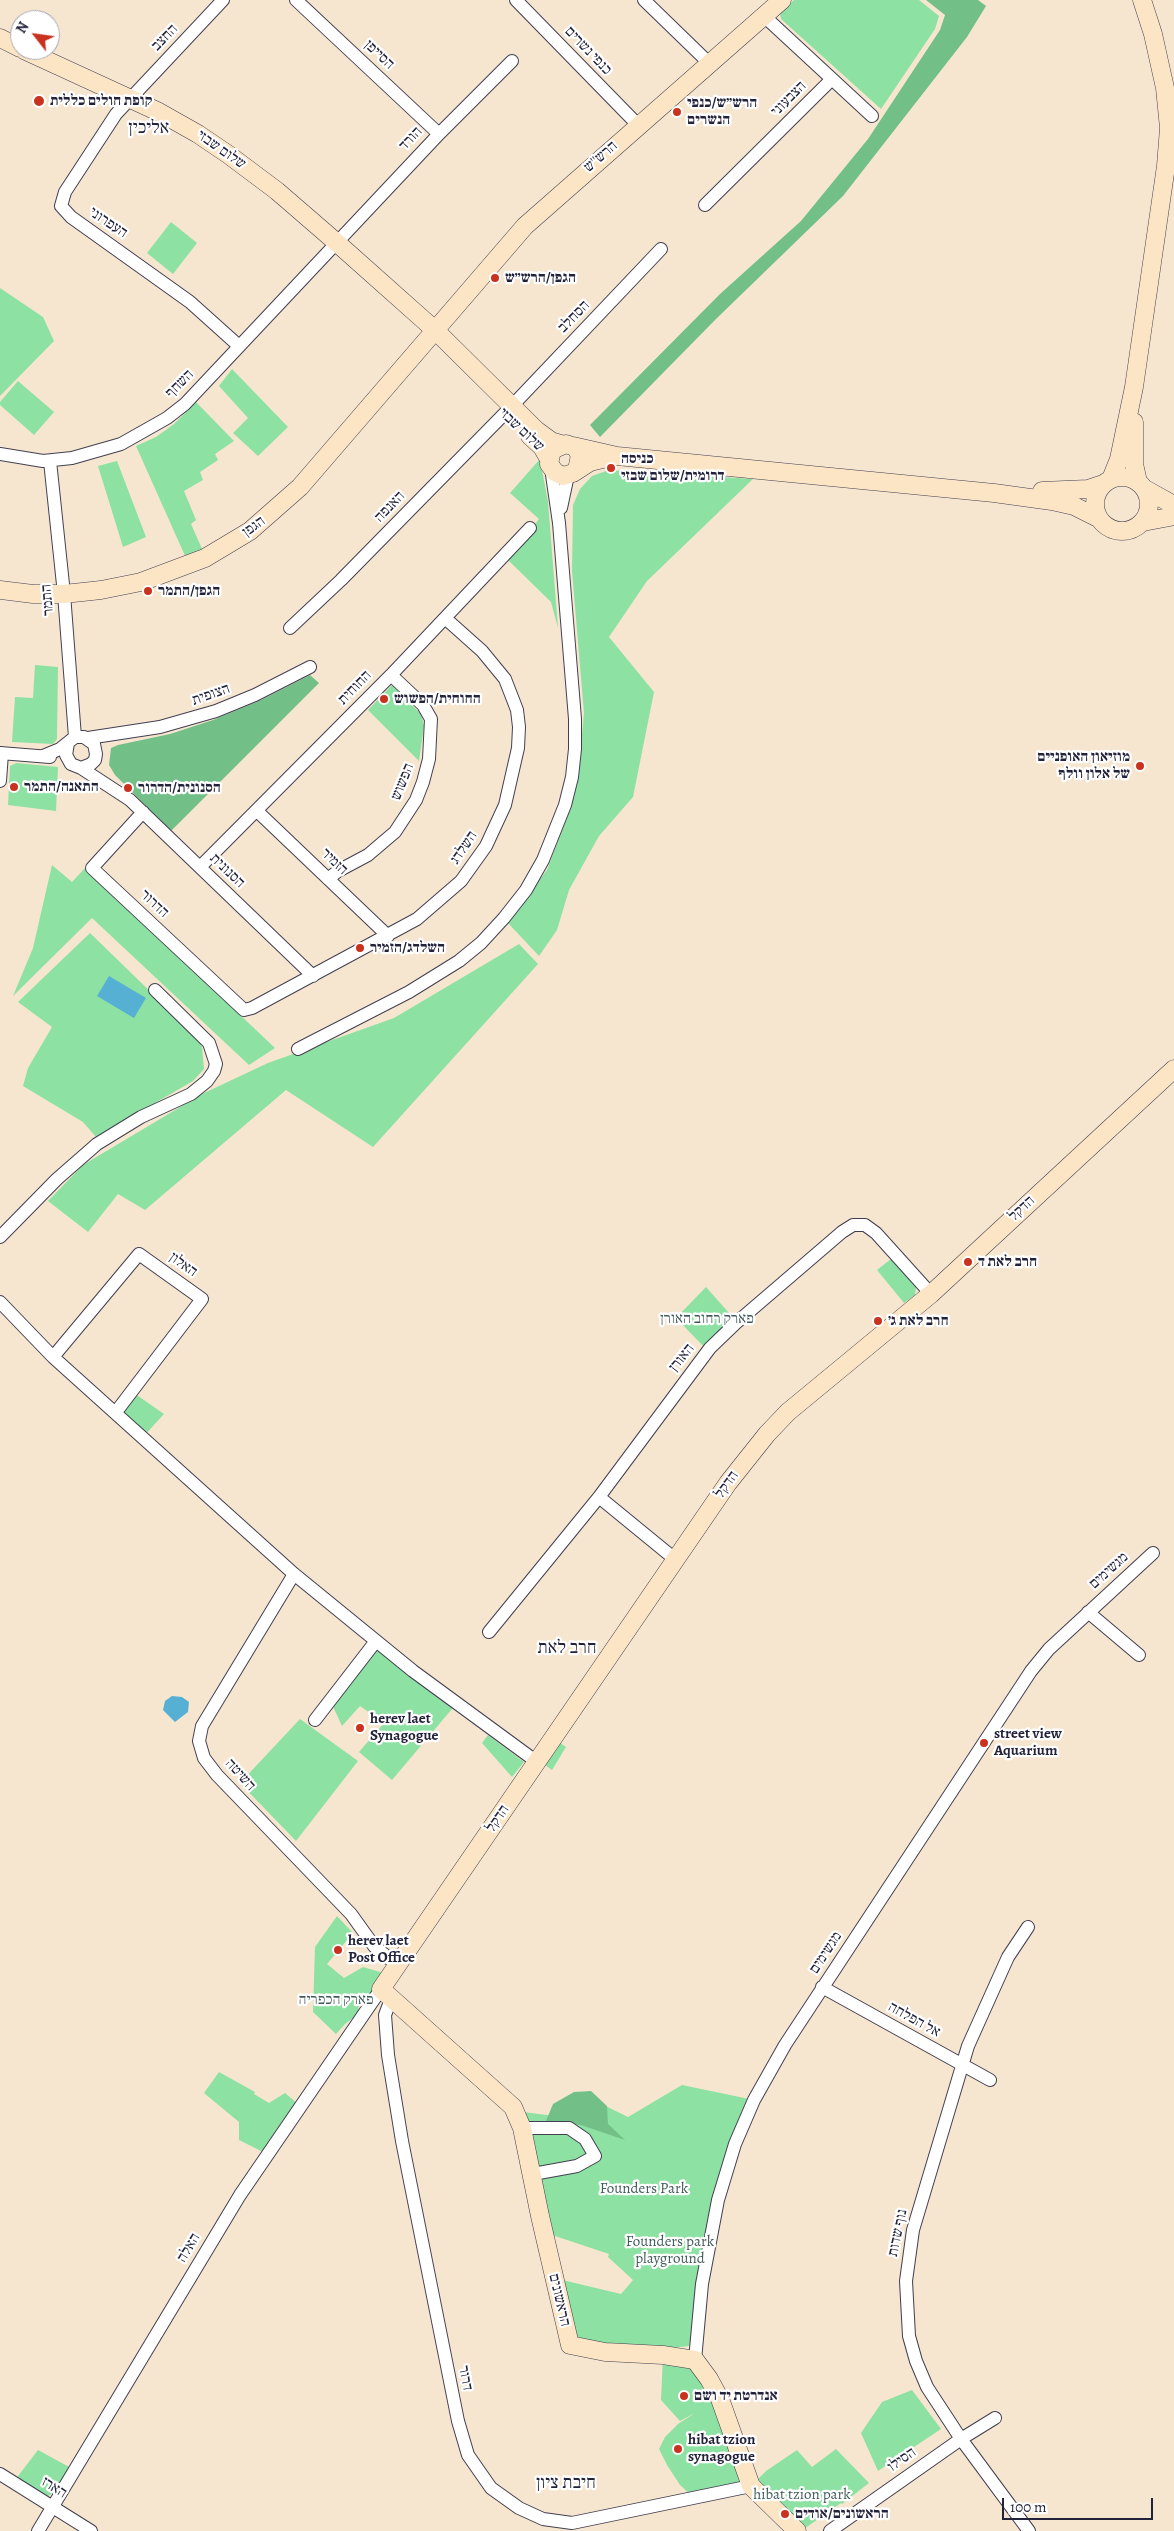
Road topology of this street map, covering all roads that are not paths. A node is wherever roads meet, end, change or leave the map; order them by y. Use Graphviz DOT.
graph roads {
  1 [pos="223,0"];
  2 [pos="296,0"];
  3 [pos="516,0"];
  4 [pos="644,0"];
  5 [pos="782,0"];
  6 [pos="1142,0"];
  7 [pos="764,16"];
  8 [pos="46,60"];
  9 [pos="512,61"];
  10 [pos="710,64"];
  11 [pos="832,79"];
  12 [pos="129,98"];
  13 [pos="872,116"];
  14 [pos="638,125"];
  15 [pos="439,134"];
  16 [pos="705,206"];
  17 [pos="336,242"];
  18 [pos="661,249"];
  19 [pos="433,334"];
  20 [pos="239,346"];
  21 [pos="1134,387"];
  22 [pos="508,410"];
  23 [pos="567,445"];
  24 [pos="0,454"];
  25 [pos="617,456"];
  26 [pos="50,461"];
  27 [pos="550,464"];
  28 [pos="573,473"];
  29 [pos="1107,482"];
  30 [pos="1141,486"];
  31 [pos="994,493"];
  32 [pos="1174,504"];
  33 [pos="1174,516"];
  34 [pos="1098,518"];
  35 [pos="1143,522"];
  36 [pos="559,523"];
  37 [pos="530,528"];
  38 [pos="0,590"];
  39 [pos="64,594"];
  40 [pos="444,618"];
  41 [pos="290,628"];
  42 [pos="310,667"];
  43 [pos="391,674"];
  44 [pos="115,736"];
  45 [pos="77,739"];
  46 [pos="1,753"];
  47 [pos="96,753"];
  48 [pos="43,756"];
  49 [pos="76,766"];
  50 [pos="0,782"];
  51 [pos="118,790"];
  52 [pos="257,811"];
  53 [pos="143,812"];
  54 [pos="200,867"];
  55 [pos="328,879"];
  56 [pos="388,936"];
  57 [pos="313,976"];
  58 [pos="155,990"];
  59 [pos="252,1008"];
  60 [pos="298,1049"];
  61 [pos="1174,1069"];
  62 [pos="0,1236"];
  63 [pos="931,1294"];
  64 [pos="0,1302"];
  65 [pos="53,1357"];
  66 [pos="116,1412"];
  67 [pos="599,1497"];
  68 [pos="1153,1553"];
  69 [pos="676,1560"];
  70 [pos="294,1574"];
  71 [pos="1088,1612"];
  72 [pos="489,1632"];
  73 [pos="376,1641"];
  74 [pos="1140,1655"];
  75 [pos="315,1720"];
  76 [pos="537,1762"];
  77 [pos="1028,1927"];
  78 [pos="397,1965"];
  79 [pos="822,1987"];
  80 [pos="386,1994"];
  81 [pos="961,2065"];
  82 [pos="990,2080"];
  83 [pos="522,2128"];
  84 [pos="533,2174"];
  85 [pos="695,2360"];
  86 [pos="995,2418"];
  87 [pos="960,2439"];
  88 [pos="0,2474"];
  89 [pos="751,2486"];
  90 [pos="53,2506"];
  91 [pos="38,2531"];
  92 [pos="91,2531"];
  93 [pos="797,2531"];
  94 [pos="830,2531"];
  95 [pos="1029,2531"];
  1 -- 12 [label="street, החצב"];
  2 -- 15 [label="street, הסייפן"];
  3 -- 14 [label="street, כנפי נשרים"];
  4 -- 10 [label="street"];
  5 -- 7 [label="street, הרש''ש"];
  6 -- 21 [label="street"];
  7 -- 10 [label="street, הרש''ש"];
  7 -- 11 [label="street, הצבעוני"];
  8 -- 12 [label="street, שלום שבזי"];
  9 -- 15 [label="street, הורד"];
  10 -- 14 [label="street, הרש''ש"];
  11 -- 13 [label="street, הצבעוני"];
  11 -- 16 [label="street, הצבעוני"];
  12 -- 17 [label="street, שלום שבזי"];
  12 -- 20 [label="street, העפרוני"];
  14 -- 19 [label="street, הרש''ש"];
  15 -- 17 [label="street, הורד"];
  17 -- 19 [label="street, שלום שבזי"];
  17 -- 20 [label="street, השחף"];
  18 -- 22 [label="street, הסחלב"];
  19 -- 22 [label="street, שלום שבזי"];
  19 -- 39 [label="street, הגפן"];
  20 -- 26 [label="street, השחף"];
  21 -- 29 [label="street"];
  21 -- 30 [label="street"];
  22 -- 23 [label="street, שלום שבזי"];
  22 -- 27 [label="street, שלום שבזי"];
  22 -- 41 [label="street, האנפה"];
  23 -- 25 [label="street, שלום שבזי"];
  23 -- 27 [label="street"];
  23 -- 28 [label="street"];
  24 -- 26 [label="street, השחף"];
  25 -- 28 [label="street"];
  25 -- 31 [label="street"];
  26 -- 39 [label="street, התמר"];
  27 -- 28 [label="street"];
  27 -- 36 [label="street"];
  28 -- 36 [label="street"];
  29 -- 30 [label="street"];
  29 -- 31 [label="street"];
  29 -- 34 [label="street"];
  30 -- 32 [label="street"];
  30 -- 35 [label="street"];
  31 -- 34 [label="street"];
  33 -- 35 [label="street"];
  34 -- 35 [label="street"];
  36 -- 60 [label="street"];
  37 -- 40 [label="street, החוחית"];
  38 -- 39 [label="street, הגפן"];
  39 -- 45 [label="street, התמר"];
  40 -- 43 [label="street, החוחית"];
  40 -- 56 [label="street, השלדג"];
  42 -- 44 [label="street, הצופית"];
  43 -- 52 [label="street, החוחית"];
  43 -- 55 [label="street, הפשוש"];
  44 -- 45 [label="street, הצופית"];
  44 -- 47 [label="street, הצופית"];
  45 -- 47 [label="street"];
  45 -- 48 [label="street"];
  45 -- 49 [label="street"];
  46 -- 48 [label="street"];
  46 -- 50 [label="street"];
  47 -- 49 [label="street"];
  47 -- 51 [label="street, הסנונית"];
  48 -- 49 [label="street"];
  49 -- 51 [label="street, הסנונית"];
  51 -- 53 [label="street, הסנונית"];
  52 -- 54 [label="street, החוחית"];
  52 -- 55 [label="street, הזמיר"];
  53 -- 54 [label="street, הסנונית"];
  53 -- 59 [label="street, הדרור"];
  54 -- 57 [label="street, הסנונית"];
  55 -- 56 [label="street, הזמיר"];
  56 -- 57 [label="street, השלדג"];
  57 -- 59 [label="street, השלדג"];
  58 -- 62 [label="street"];
  61 -- 63 [label="street, הדקל"];
  63 -- 67 [label="street, האורן"];
  63 -- 69 [label="street, הדקל"];
  64 -- 65 [label="street"];
  65 -- 66 [label="street"];
  65 -- 66 [label="street, האלון"];
  66 -- 70 [label="street"];
  67 -- 69 [label="street"];
  67 -- 72 [label="street"];
  68 -- 71 [label="street, מגשימים"];
  69 -- 76 [label="street, הדקל"];
  70 -- 73 [label="street"];
  70 -- 78 [label="street, השיטה"];
  71 -- 74 [label="street, מגשימים"];
  71 -- 79 [label="street, מגשימים"];
  73 -- 75 [label="street"];
  73 -- 76 [label="street"];
  76 -- 78 [label="street, הדקל"];
  77 -- 81 [label="street, נוף שדות"];
  78 -- 80 [label="street, הדקל"];
  79 -- 81 [label="street, אל הפלחה"];
  79 -- 85 [label="street, מגשימים"];
  80 -- 83 [label="street, הראשונים"];
  80 -- 89 [label="street, דרור"];
  80 -- 90 [label="street, האלה"];
  81 -- 82 [label="street, אל הפלחה"];
  81 -- 87 [label="street, נוף שדות"];
  83 -- 84 [label="street, הראשונים"];
  83 -- 84 [label="street"];
  84 -- 85 [label="street, הראשונים"];
  85 -- 89 [label="street"];
  86 -- 87 [label="street, הסילו"];
  87 -- 94 [label="street, הסילו"];
  87 -- 95 [label="street, נוף שדות"];
  88 -- 90 [label="street, הארז"];
  89 -- 93 [label="street"];
  90 -- 91 [label="street, האלה"];
  90 -- 92 [label="street, הארז"];
}
